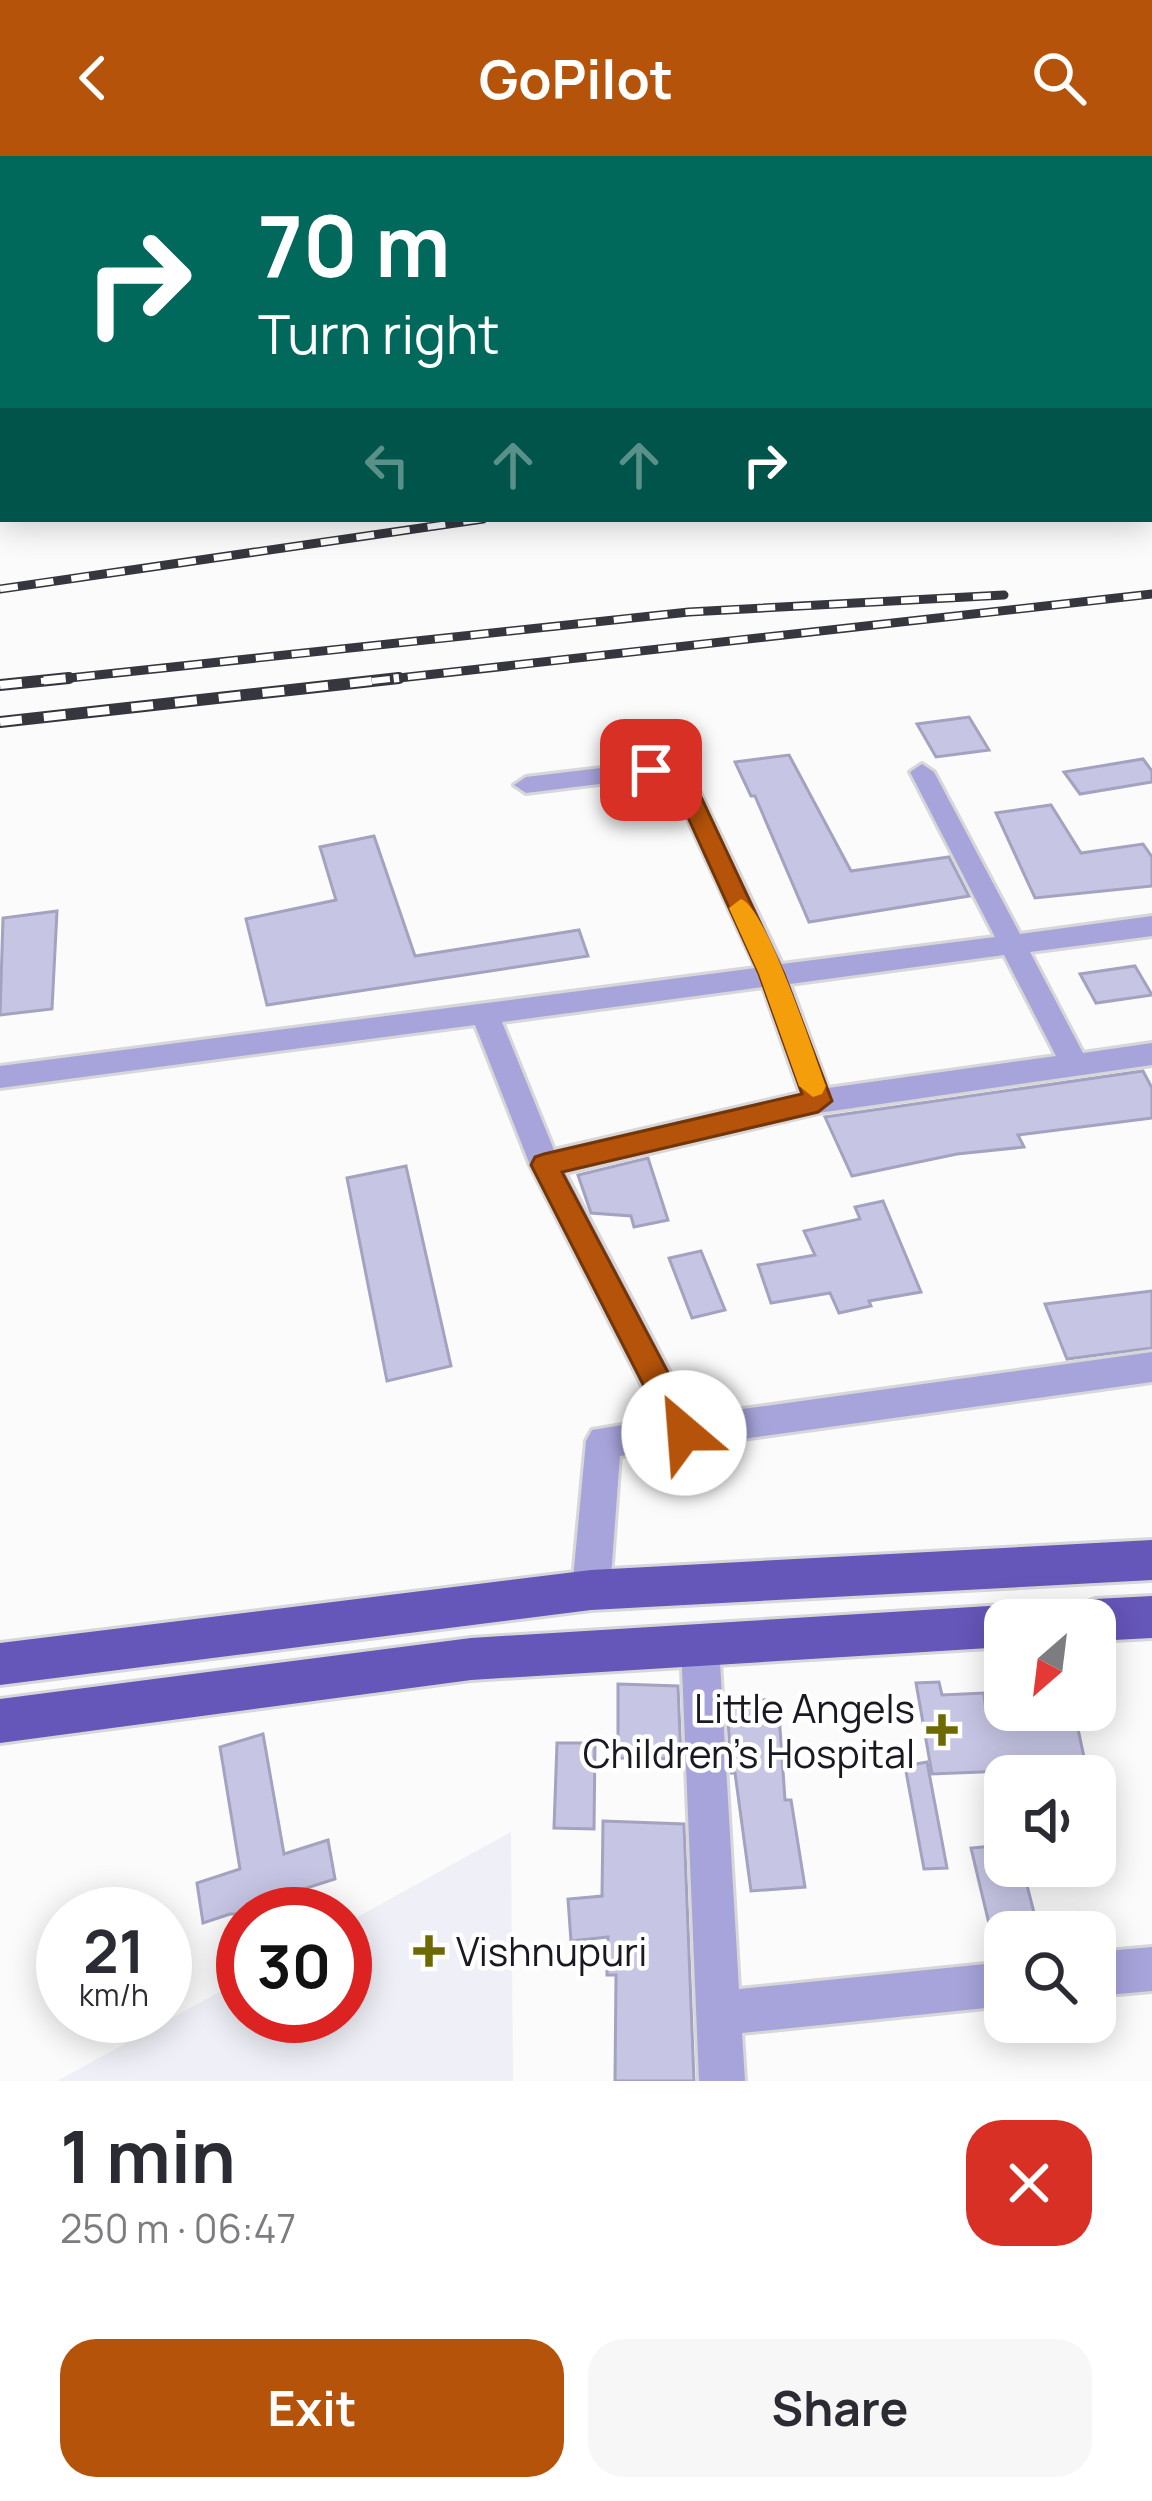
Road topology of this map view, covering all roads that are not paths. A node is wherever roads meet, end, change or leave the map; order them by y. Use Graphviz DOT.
graph roads {
  1 [pos="922,772"];
  2 [pos="526,785"];
  3 [pos="1152,926"];
  4 [pos="1015,946"];
  5 [pos="772,974"];
  6 [pos="484,1012"];
  7 [pos="1152,1054"];
  8 [pos="1074,1063"];
  9 [pos="0,1077"];
  10 [pos="818,1101"];
  11 [pos="544,1165"];
  12 [pos="1152,1367"];
  13 [pos="684,1433"];
  14 [pos="1152,1560"];
  15 [pos="591,1590"];
  16 [pos="1152,1617"];
  17 [pos="1116,1620"];
  18 [pos="984,1627"];
  19 [pos="700,1646"];
  20 [pos="0,1664"];
  21 [pos="0,1721"];
  22 [pos="1152,1969"];
  23 [pos="1116,1972"];
  24 [pos="984,1986"];
  25 [pos="720,2012"];
  26 [pos="722,2081"];
  1 -- 4 [label="street"];
  2 -- 5 [label="street"];
  3 -- 4 [label="street"];
  4 -- 5 [label="street"];
  4 -- 8 [label="street"];
  5 -- 6 [label="street"];
  5 -- 10 [label="street"];
  6 -- 9 [label="street"];
  6 -- 11 [label="street"];
  7 -- 8 [label="street"];
  8 -- 10 [label="street"];
  10 -- 11 [label="street"];
  11 -- 13 [label="street"];
  12 -- 13 [label="street"];
  13 -- 15 [label="street"];
  14 -- 15 [label="main road"];
  15 -- 20 [label="main road"];
  16 -- 17 [label="main road"];
  18 -- 19 [label="main road"];
  19 -- 21 [label="main road"];
  19 -- 25 [label="street"];
  22 -- 23 [label="street"];
  24 -- 25 [label="street"];
  25 -- 26 [label="street"];
}
